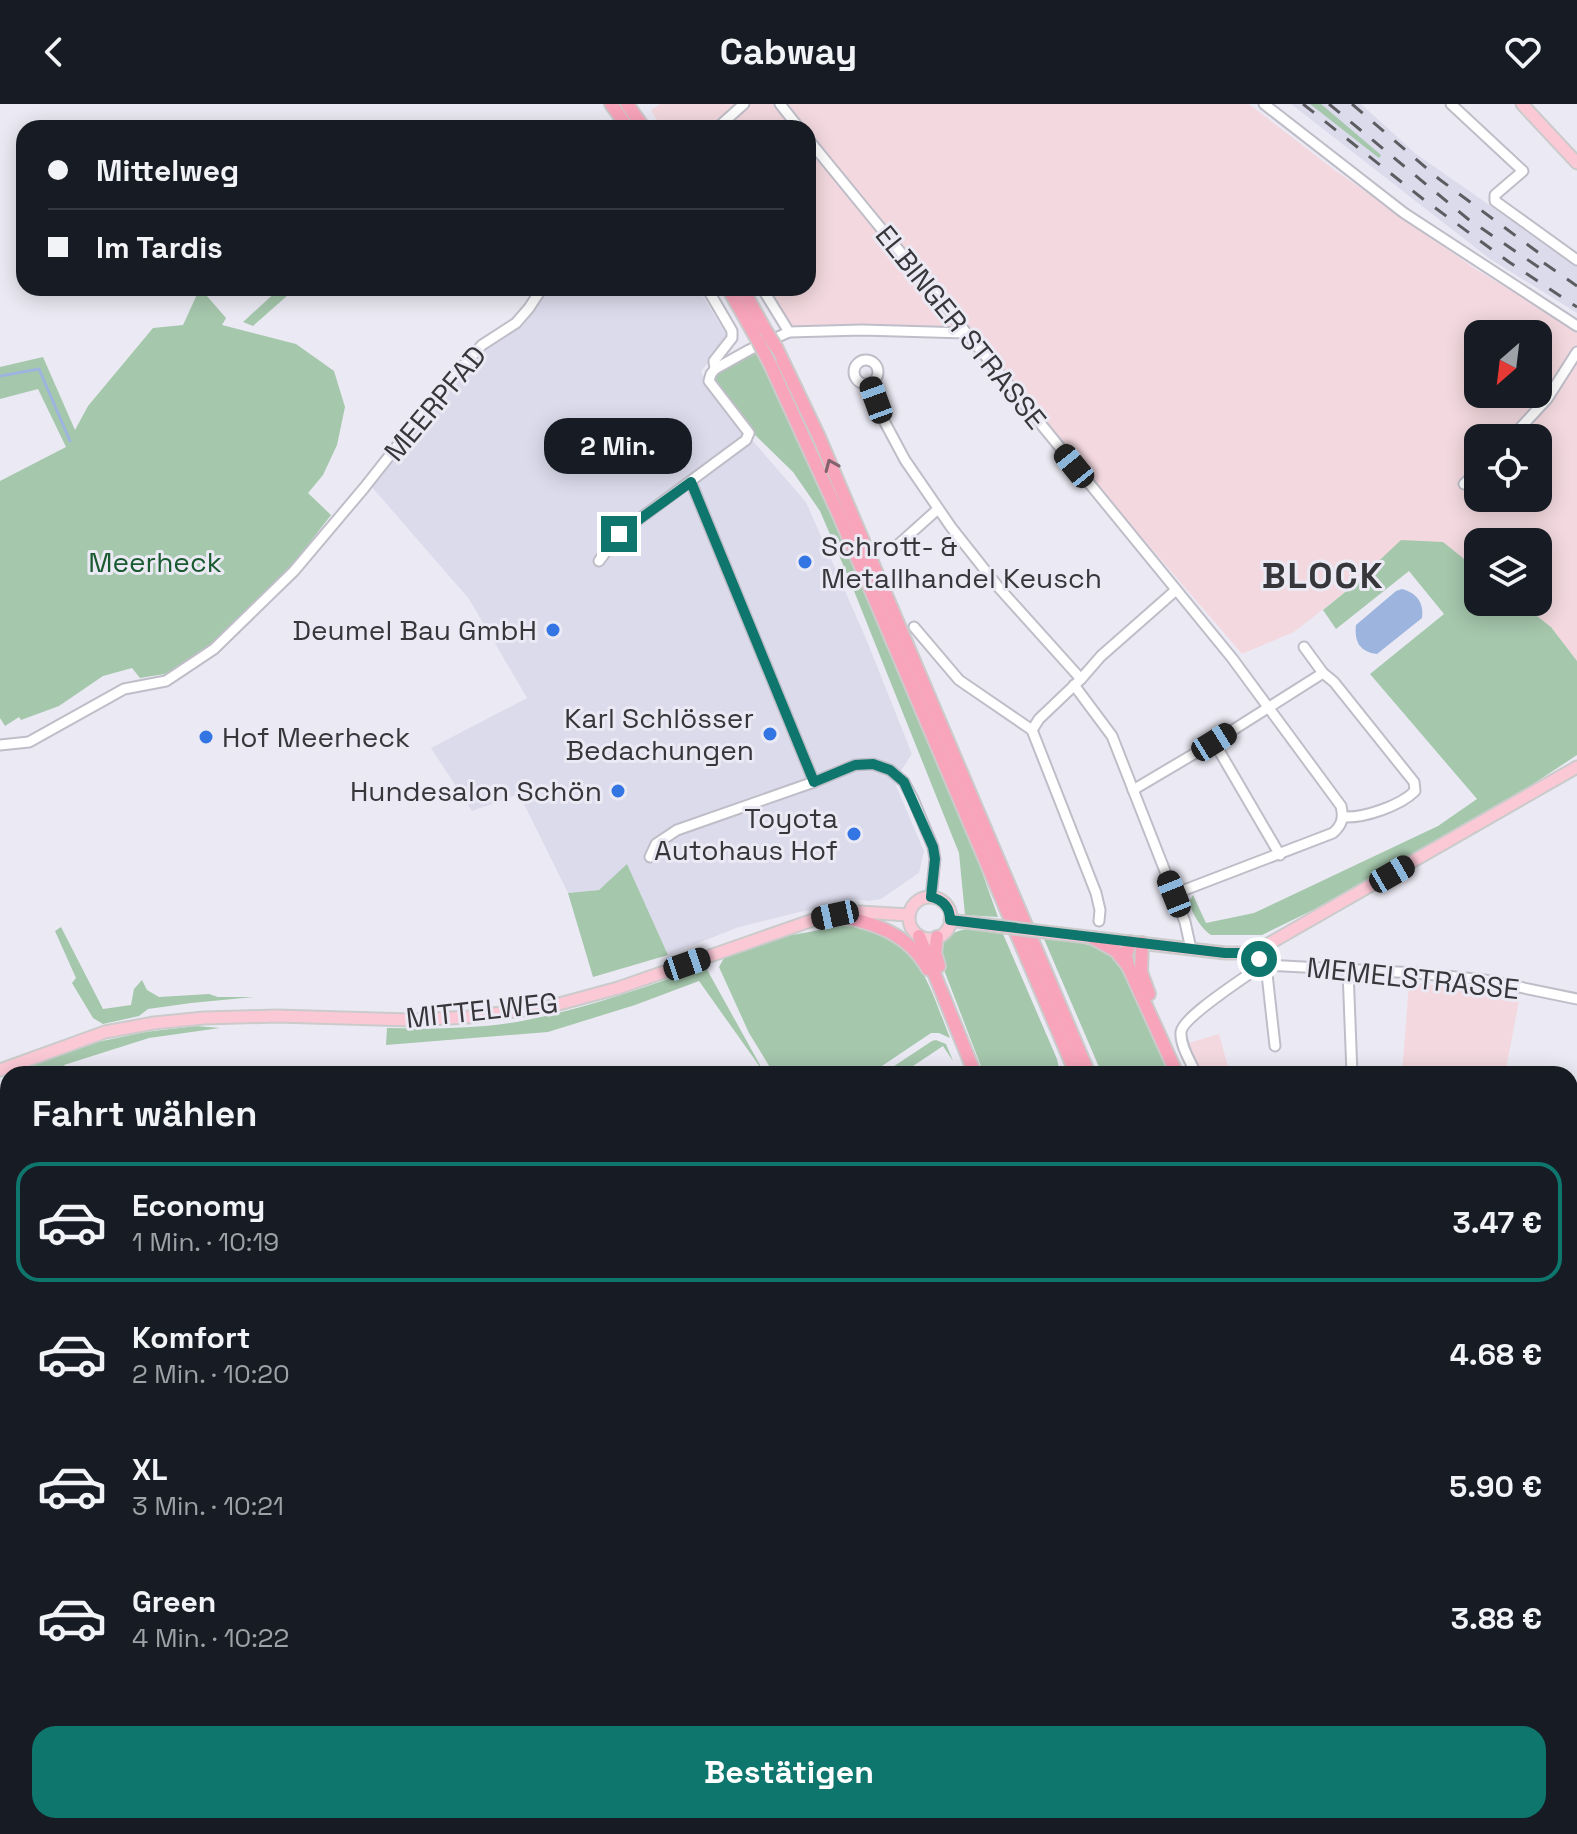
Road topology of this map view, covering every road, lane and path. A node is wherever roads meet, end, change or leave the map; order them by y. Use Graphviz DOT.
graph roads {
  1 [pos="744,104"];
  2 [pos="780,104"];
  3 [pos="1264,104"];
  4 [pos="1451,104"];
  5 [pos="1522,104"];
  6 [pos="726,120"];
  7 [pos="793,120"];
  8 [pos="816,149"];
  9 [pos="1577,163"];
  10 [pos="1577,260"];
  11 [pos="537,296"];
  12 [pos="712,296"];
  13 [pos="734,296"];
  14 [pos="745,296"];
  15 [pos="767,296"];
  16 [pos="1577,326"];
  17 [pos="789,332"];
  18 [pos="966,333"];
  19 [pos="762,336"];
  20 [pos="1577,352"];
  21 [pos="715,369"];
  22 [pos="869,383"];
  23 [pos="1524,424"];
  24 [pos="691,482"];
  25 [pos="938,509"];
  26 [pos="890,552"];
  27 [pos="599,561"];
  28 [pos="1176,590"];
  29 [pos="914,627"];
  30 [pos="1304,647"];
  31 [pos="1323,673"];
  32 [pos="1078,682"];
  33 [pos="1269,707"];
  34 [pos="1032,730"];
  35 [pos="1214,742"];
  36 [pos="0,745"];
  37 [pos="1577,767"];
  38 [pos="814,782"];
  39 [pos="1133,790"];
  40 [pos="1344,817"];
  41 [pos="1280,855"];
  42 [pos="650,857"];
  43 [pos="1174,894"];
  44 [pos="931,897"];
  45 [pos="835,915"];
  46 [pos="909,915"];
  47 [pos="950,920"];
  48 [pos="1099,921"];
  49 [pos="919,936"];
  50 [pos="937,937"];
  51 [pos="1093,938"];
  52 [pos="1136,943"];
  53 [pos="1191,949"];
  54 [pos="1254,952"];
  55 [pos="1265,964"];
  56 [pos="1128,966"];
  57 [pos="1348,970"];
  58 [pos="943,992"];
  59 [pos="1577,999"];
  60 [pos="1060,1038"];
  61 [pos="1275,1046"];
  62 [pos="11,1066"];
  63 [pos="974,1066"];
  64 [pos="974,1066"];
  65 [pos="1065,1066"];
  66 [pos="1072,1066"];
  67 [pos="1086,1066"];
  68 [pos="1173,1066"];
  69 [pos="1180,1066"];
  70 [pos="1193,1066"];
  71 [pos="1352,1066"];
  1 -- 6 [label="street"];
  2 -- 7 [label="street"];
  3 -- 16 [label="street"];
  4 -- 10 [label="street"];
  5 -- 9 [label="main road"];
  8 -- 18 [label="street, ELBINGER STRASSE"];
  11 -- 36 [label="street, MEERPFAD"];
  12 -- 21 [label="street"];
  13 -- 19 [label="highway"];
  14 -- 19 [label="highway"];
  15 -- 17 [label="street"];
  17 -- 18 [label="street"];
  17 -- 21 [label="street"];
  18 -- 28 [label="street, ELBINGER STRASSE"];
  19 -- 60 [label="highway, bridge"];
  67 -- 19 [label="highway, one-way, bridge"];
  20 -- 23 [label="street"];
  21 -- 24 [label="street"];
  22 -- 25 [label="street"];
  24 -- 27 [label="street"];
  24 -- 38 [label="street"];
  25 -- 26 [label="street"];
  25 -- 32 [label="street"];
  28 -- 32 [label="street"];
  28 -- 33 [label="street, ELBINGER STRASSE"];
  29 -- 34 [label="street"];
  30 -- 31 [label="street"];
  31 -- 33 [label="street"];
  31 -- 40 [label="street"];
  32 -- 34 [label="street"];
  32 -- 39 [label="street"];
  33 -- 35 [label="street"];
  33 -- 40 [label="street, ELBINGER STRASSE"];
  34 -- 48 [label="street"];
  35 -- 39 [label="street"];
  35 -- 41 [label="street"];
  37 -- 54 [label="main road"];
  38 -- 42 [label="street"];
  38 -- 44 [label="street"];
  39 -- 43 [label="street"];
  40 -- 41 [label="street"];
  41 -- 43 [label="street"];
  43 -- 53 [label="street"];
  44 -- 46 [label="main road"];
  44 -- 47 [label="main road"];
  45 -- 46 [label="main road, MITTELWEG"];
  45 -- 58 [label="highway"];
  45 -- 62 [label="main road, MITTELWEG"];
  46 -- 49 [label="main road"];
  47 -- 50 [label="main road"];
  47 -- 51 [label="main road, bridge"];
  49 -- 50 [label="main road"];
  49 -- 58 [label="highway"];
  50 -- 64 [label="highway"];
  51 -- 52 [label="main road"];
  51 -- 56 [label="highway"];
  52 -- 53 [label="main road"];
  52 -- 56 [label="highway"];
  52 -- 69 [label="highway"];
  53 -- 54 [label="main road"];
  54 -- 55 [label="street"];
  55 -- 57 [label="street, MEMELSTRASSE"];
  55 -- 61 [label="street"];
  55 -- 70 [label="street"];
  56 -- 68 [label="highway"];
  57 -- 59 [label="street, MEMELSTRASSE"];
  57 -- 71 [label="street"];
  58 -- 63 [label="highway"];
  60 -- 65 [label="highway"];
  60 -- 66 [label="highway"];
}
